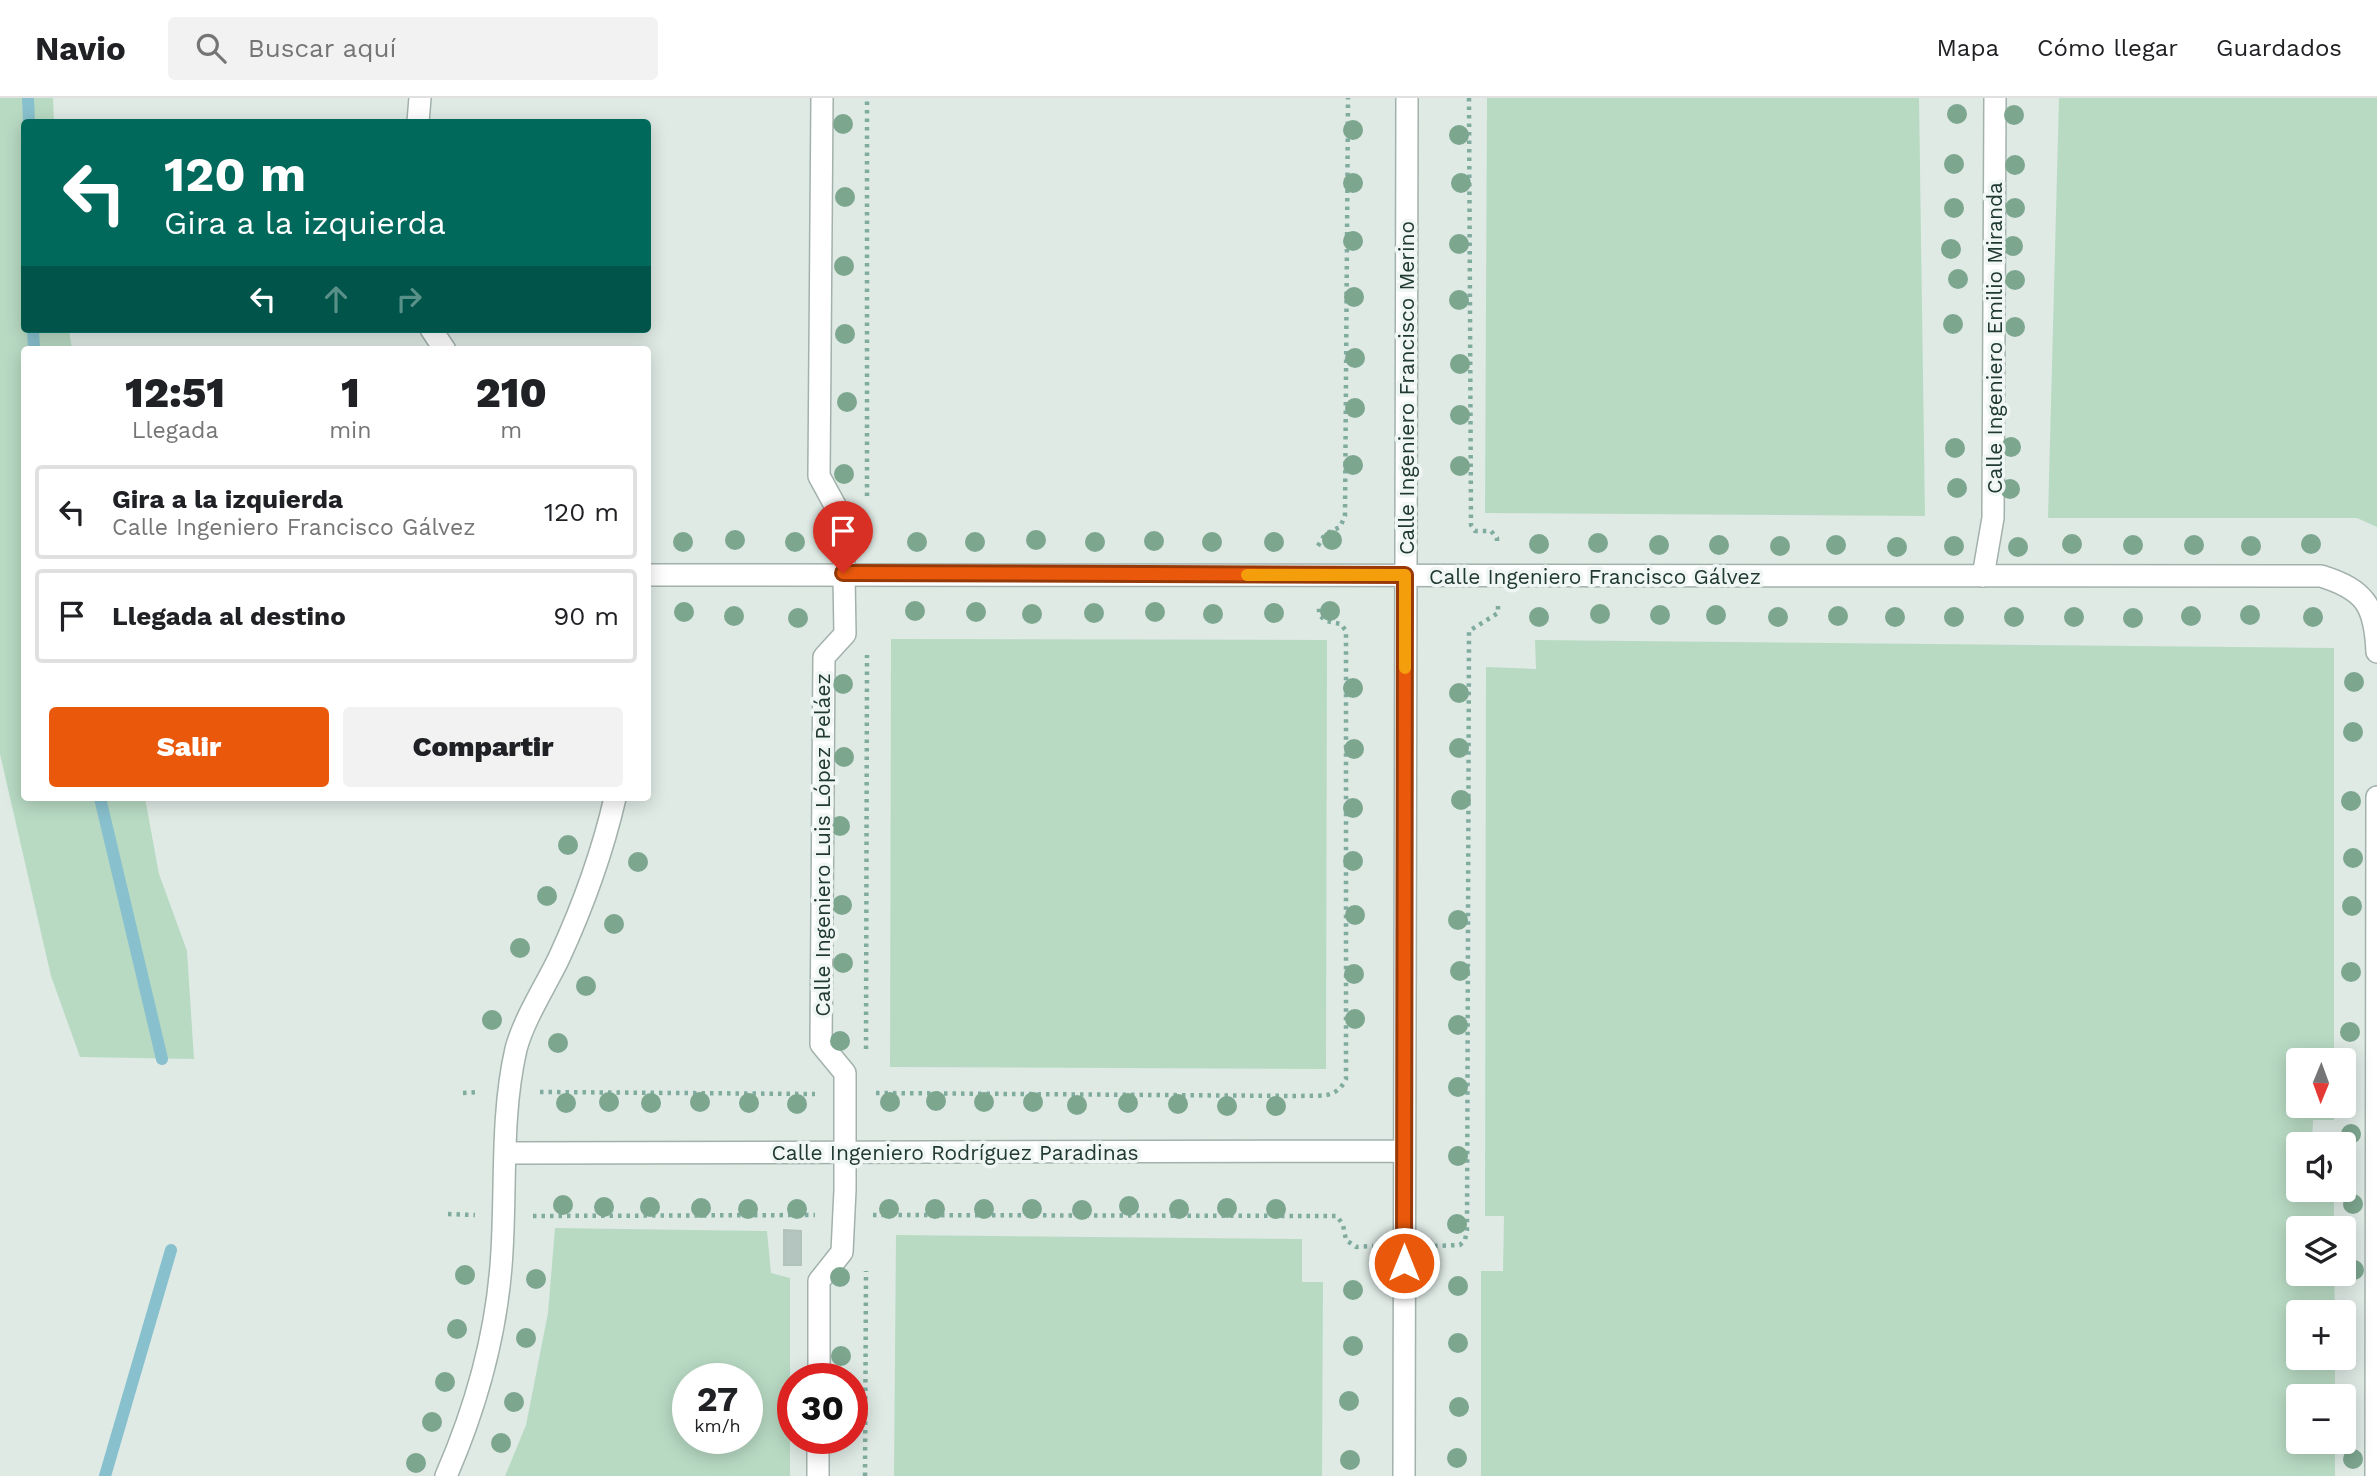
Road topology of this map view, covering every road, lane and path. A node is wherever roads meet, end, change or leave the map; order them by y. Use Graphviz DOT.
graph roads {
  1 [pos="420,98"];
  2 [pos="822,98"];
  3 [pos="867,98"];
  4 [pos="1348,98"];
  5 [pos="1407,98"];
  6 [pos="1469,98"];
  7 [pos="1995,98"];
  8 [pos="418,119"];
  9 [pos="867,503"];
  10 [pos="843,573"];
  11 [pos="651,575"];
  12 [pos="1319,575"];
  13 [pos="1405,575"];
  14 [pos="1498,576"];
  15 [pos="1983,576"];
  16 [pos="867,648"];
  17 [pos="2377,652"];
  18 [pos="2377,797"];
  19 [pos="614,801"];
  20 [pos="866,1054"];
  21 [pos="463,1093"];
  22 [pos="510,1093"];
  23 [pos="845,1094"];
  24 [pos="1404,1151"];
  25 [pos="845,1152"];
  26 [pos="506,1153"];
  27 [pos="448,1214"];
  28 [pos="503,1215"];
  29 [pos="845,1215"];
  30 [pos="1404,1246"];
  31 [pos="866,1267"];
  32 [pos="819,1363"];
  33 [pos="818,1454"];
  34 [pos="446,1476"];
  35 [pos="818,1476"];
  36 [pos="866,1476"];
  37 [pos="1404,1476"];
  38 [pos="2376,1476"];
  1 -- 8 [label="street"];
  2 -- 10 [label="street, Calle Ingeniero Luis López Peláez"];
  3 -- 9 [label="path"];
  4 -- 12 [label="path"];
  5 -- 13 [label="street, Calle Ingeniero Francisco Merino"];
  6 -- 14 [label="path"];
  7 -- 15 [label="street, Calle Ingeniero Emilio Miranda"];
  10 -- 11 [label="street, Calle Ingeniero Francisco Gálvez"];
  10 -- 12 [label="street, Calle Ingeniero Francisco Gálvez"];
  10 -- 23 [label="street, Calle Ingeniero Luis López Peláez"];
  12 -- 13 [label="street, Calle Ingeniero Francisco Gálvez"];
  12 -- 23 [label="path"];
  13 -- 14 [label="street, Calle Ingeniero Francisco Gálvez"];
  13 -- 24 [label="street, Calle Ingeniero Francisco Merino"];
  14 -- 15 [label="street, Calle Ingeniero Francisco Gálvez"];
  14 -- 30 [label="path"];
  15 -- 17 [label="street, Calle Ingeniero Francisco Gálvez"];
  16 -- 20 [label="path"];
  18 -- 38 [label="street"];
  19 -- 22 [label="street"];
  21 -- 22 [label="path"];
  22 -- 23 [label="path"];
  22 -- 26 [label="street"];
  23 -- 25 [label="street, Calle Ingeniero Luis López Peláez"];
  24 -- 25 [label="street, Calle Ingeniero Rodríguez Paradinas"];
  24 -- 30 [label="street, Calle Ingeniero Francisco Merino"];
  25 -- 26 [label="street, Calle Ingeniero Rodríguez Paradinas"];
  25 -- 29 [label="street, Calle Ingeniero Luis López Peláez"];
  26 -- 28 [label="street"];
  27 -- 28 [label="path"];
  28 -- 29 [label="path"];
  28 -- 34 [label="street"];
  29 -- 30 [label="path"];
  29 -- 32 [label="street, Calle Ingeniero Luis López Peláez"];
  30 -- 37 [label="street, Calle Ingeniero Francisco Merino"];
  31 -- 36 [label="path"];
  33 -- 35 [label="street"];
}
